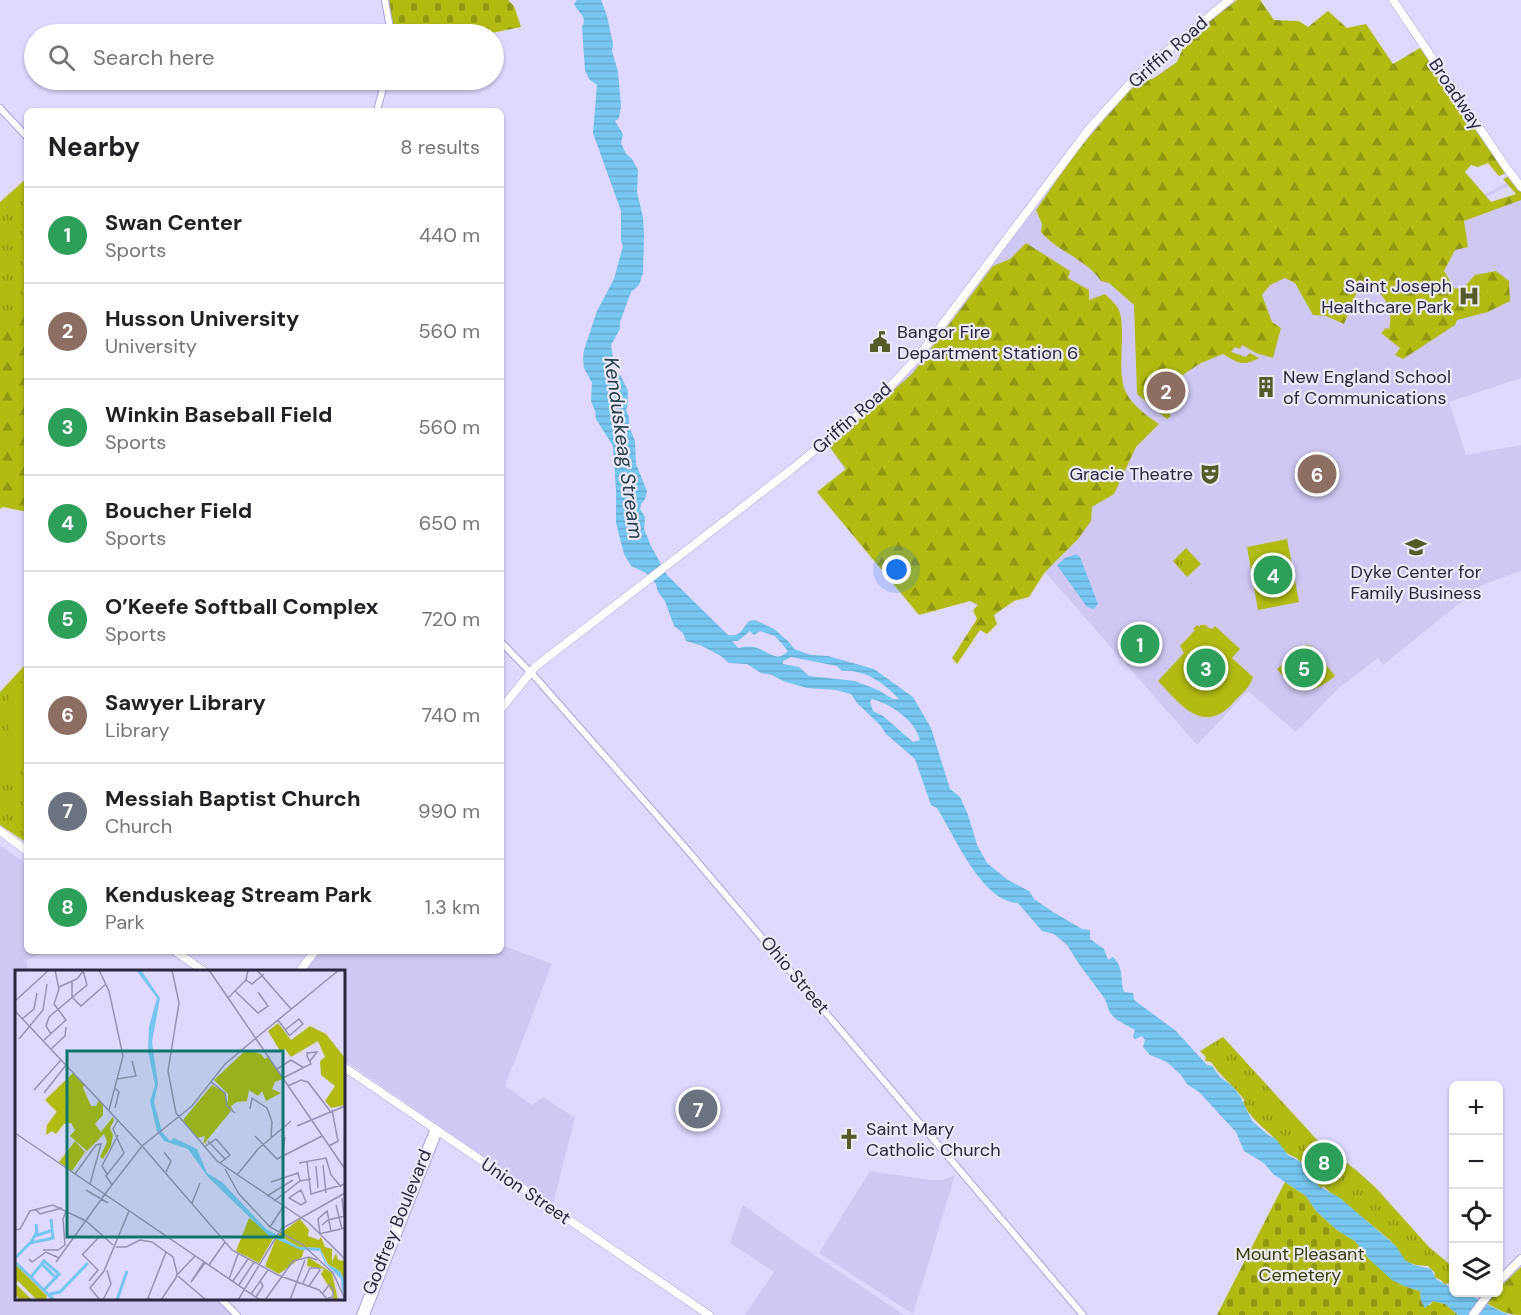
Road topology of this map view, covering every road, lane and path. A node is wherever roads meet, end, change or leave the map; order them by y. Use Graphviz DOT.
graph roads {
  1 [pos="385,0"];
  2 [pos="1229,0"];
  3 [pos="1393,0"];
  4 [pos="389,24"];
  5 [pos="382,90"];
  6 [pos="0,108"];
  7 [pos="378,108"];
  8 [pos="24,134"];
  9 [pos="1521,187"];
  10 [pos="504,645"];
  11 [pos="530,673"];
  12 [pos="504,705"];
  13 [pos="0,831"];
  14 [pos="24,848"];
  15 [pos="179,954"];
  16 [pos="313,954"];
  17 [pos="202,970"];
  18 [pos="301,970"];
  19 [pos="345,1067"];
  20 [pos="436,1130"];
  21 [pos="1521,1251"];
  22 [pos="1521,1259"];
  23 [pos="1503,1274"];
  24 [pos="1503,1275"];
  25 [pos="1479,1297"];
  26 [pos="1487,1297"];
  27 [pos="221,1300"];
  28 [pos="237,1315"];
  29 [pos="360,1315"];
  30 [pos="366,1315"];
  31 [pos="709,1315"];
  32 [pos="1083,1315"];
  33 [pos="1466,1315"];
  34 [pos="1473,1315"];
  1 -- 4 [label="street"];
  2 -- 11 [label="main road, Griffin Road"];
  3 -- 9 [label="main road, Broadway"];
  5 -- 7 [label="street"];
  6 -- 8 [label="street"];
  10 -- 11 [label="street, Ohio Street"];
  11 -- 12 [label="main road, Griffin Road"];
  11 -- 32 [label="street, Ohio Street"];
  13 -- 14 [label="main road"];
  15 -- 17 [label="main road"];
  16 -- 18 [label="main road"];
  19 -- 20 [label="main road, Union Street"];
  20 -- 29 [label="street, Godfrey Boulevard"];
  20 -- 30 [label="street, Godfrey Boulevard"];
  20 -- 31 [label="main road, Union Street"];
  21 -- 23 [label="highway"];
  22 -- 24 [label="highway"];
  25 -- 33 [label="highway"];
  26 -- 34 [label="highway"];
  27 -- 28 [label="street"];
}
